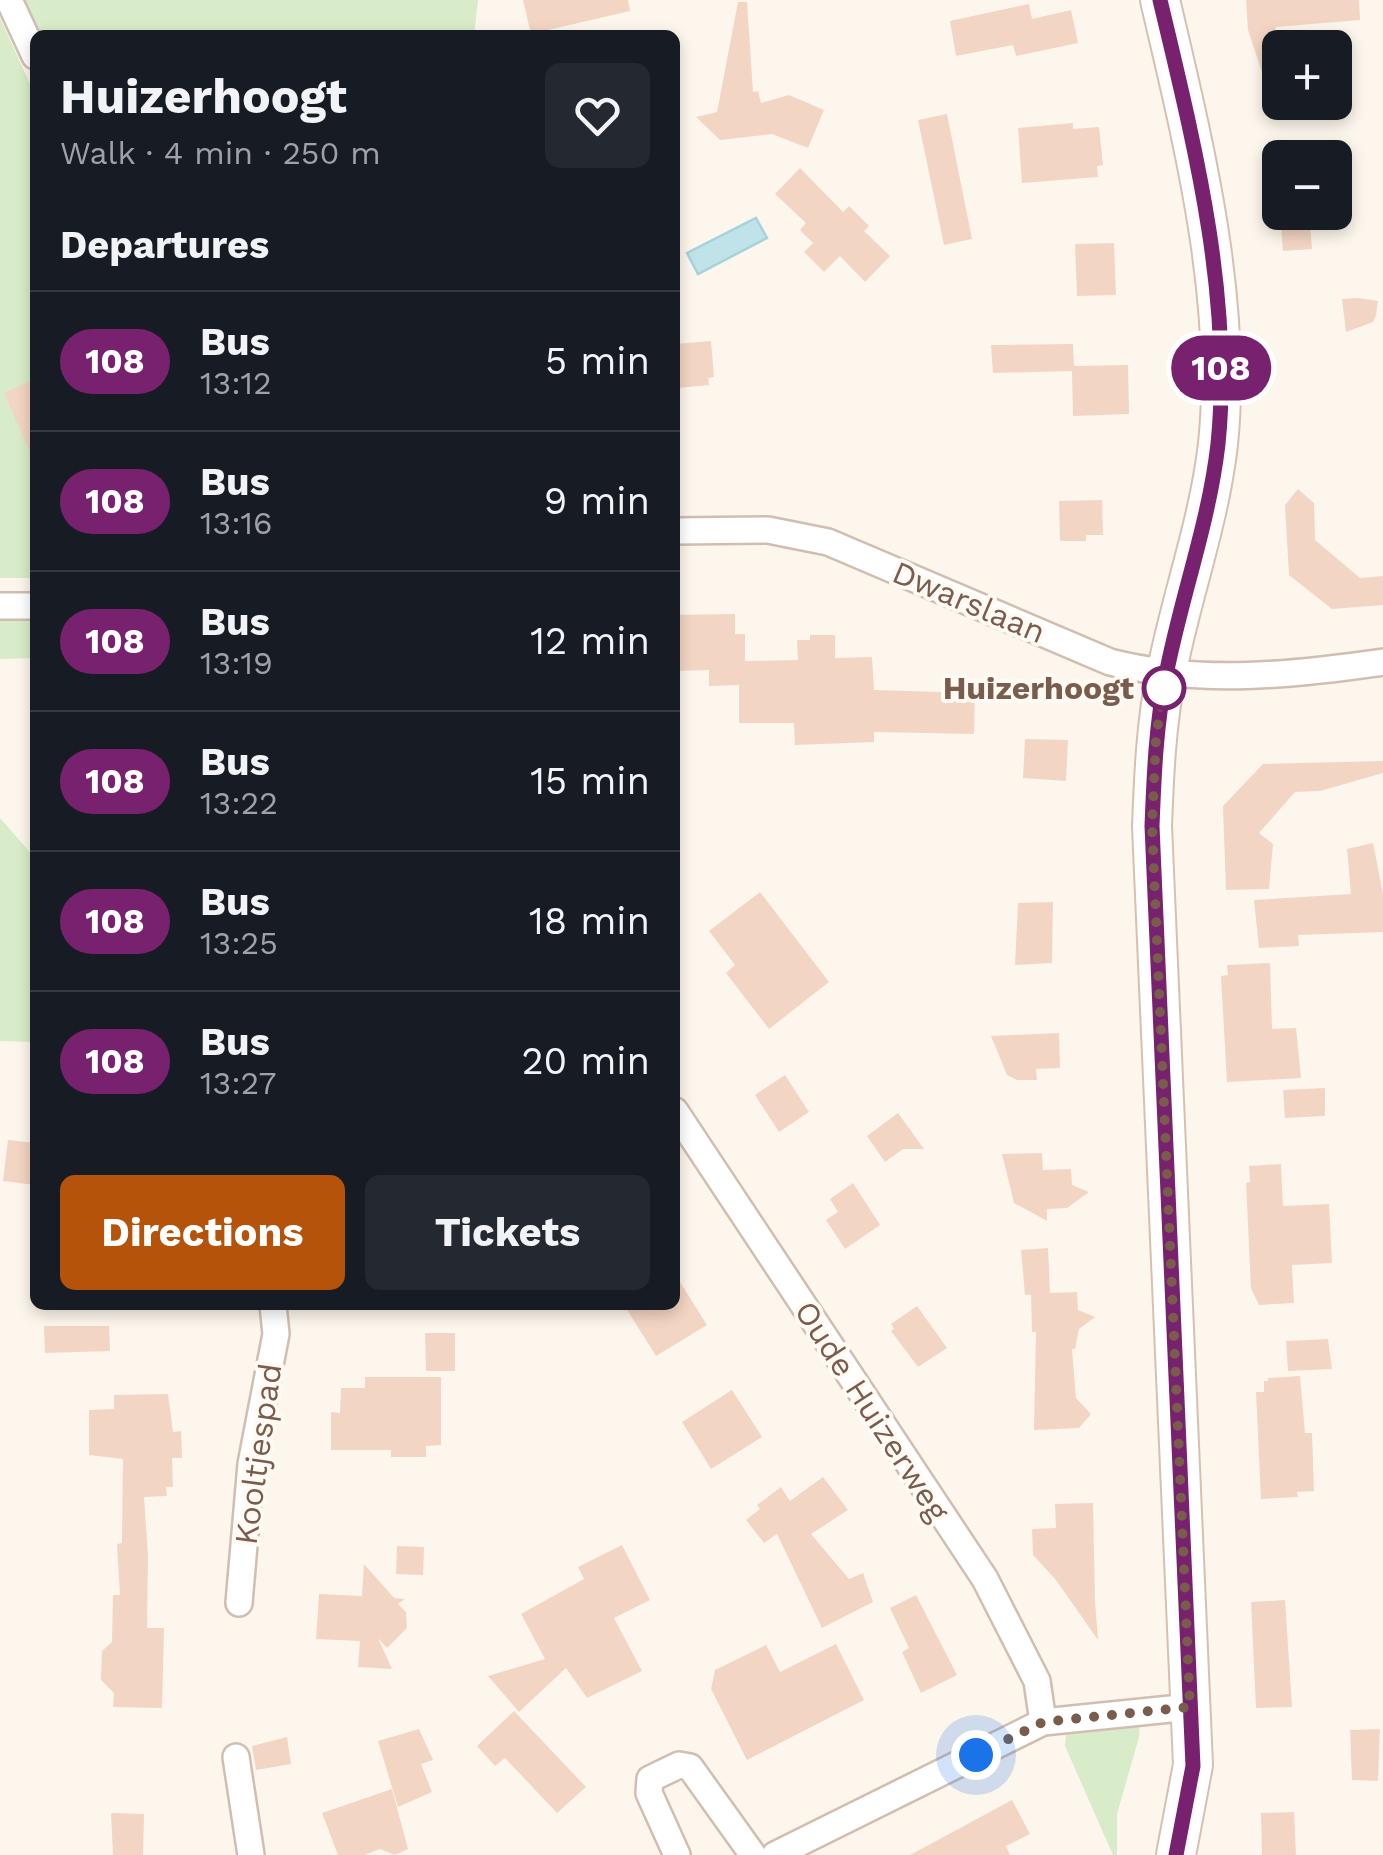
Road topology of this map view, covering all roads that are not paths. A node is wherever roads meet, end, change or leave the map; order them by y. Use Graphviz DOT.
graph roads {
  1 [pos="9,0"];
  2 [pos="1160,0"];
  3 [pos="30,45"];
  4 [pos="680,532"];
  5 [pos="0,606"];
  6 [pos="30,606"];
  7 [pos="1383,662"];
  8 [pos="1166,673"];
  9 [pos="680,1119"];
  10 [pos="274,1310"];
  11 [pos="239,1603"];
  12 [pos="1190,1707"];
  13 [pos="1043,1722"];
  14 [pos="236,1758"];
  15 [pos="251,1855"];
  16 [pos="676,1855"];
  17 [pos="754,1855"];
  18 [pos="775,1855"];
  19 [pos="1176,1855"];
  1 -- 3 [label="street"];
  2 -- 8 [label="main road"];
  4 -- 8 [label="street, Dwarslaan"];
  5 -- 6 [label="street"];
  7 -- 8 [label="street, Dwarslaan"];
  8 -- 12 [label="main road"];
  9 -- 13 [label="street, Oude Huizerweg"];
  10 -- 11 [label="street, Kooltjespad"];
  12 -- 13 [label="street"];
  12 -- 19 [label="main road"];
  13 -- 18 [label="street"];
  14 -- 15 [label="street"];
  16 -- 17 [label="street"];
}
